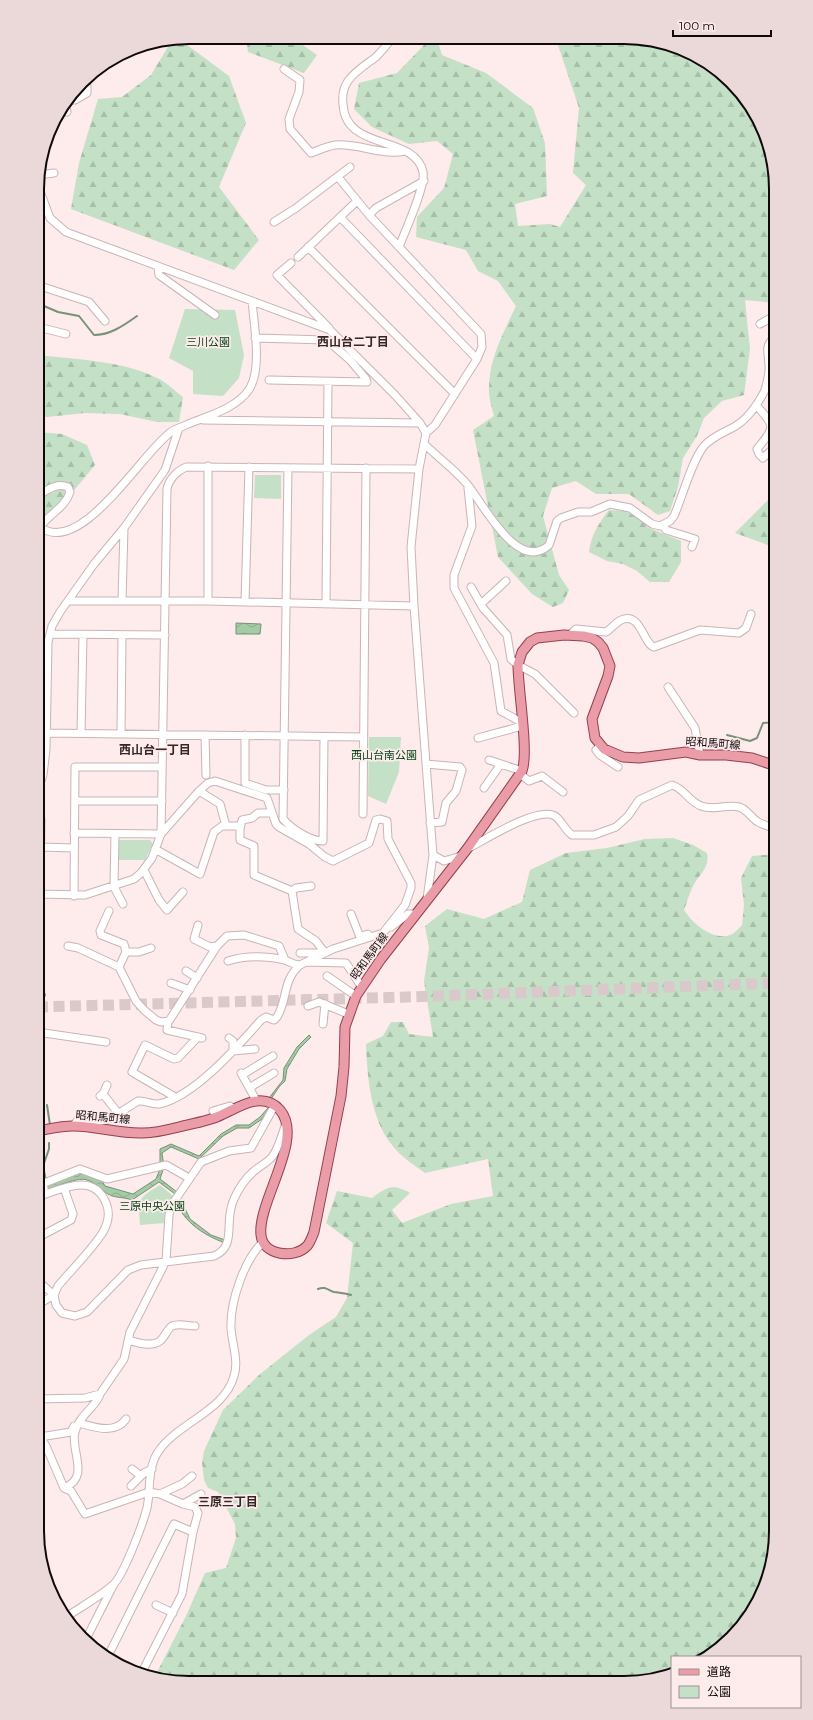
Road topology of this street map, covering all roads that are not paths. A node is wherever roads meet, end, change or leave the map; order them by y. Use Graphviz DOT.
graph roads {
  1 [pos="387,44"];
  2 [pos="284,69"];
  3 [pos="86,86"];
  4 [pos="77,97"];
  5 [pos="405,151"];
  6 [pos="350,167"];
  7 [pos="54,173"];
  8 [pos="45,174"];
  9 [pos="338,176"];
  10 [pos="424,180"];
  11 [pos="357,201"];
  12 [pos="44,202"];
  13 [pos="369,215"];
  14 [pos="340,217"];
  15 [pos="274,222"];
  16 [pos="308,247"];
  17 [pos="399,247"];
  18 [pos="298,257"];
  19 [pos="291,263"];
  20 [pos="158,266"];
  21 [pos="44,287"];
  22 [pos="252,301"];
  23 [pos="215,315"];
  24 [pos="769,319"];
  25 [pos="105,321"];
  26 [pos="760,324"];
  27 [pos="44,328"];
  28 [pos="330,330"];
  29 [pos="66,334"];
  30 [pos="254,338"];
  31 [pos="769,343"];
  32 [pos="477,359"];
  33 [pos="769,361"];
  34 [pos="769,374"];
  35 [pos="269,380"];
  36 [pos="328,382"];
  37 [pos="454,394"];
  38 [pos="756,405"];
  39 [pos="199,420"];
  40 [pos="769,420"];
  41 [pos="328,422"];
  42 [pos="420,423"];
  43 [pos="179,428"];
  44 [pos="426,433"];
  45 [pos="769,433"];
  46 [pos="424,444"];
  47 [pos="769,452"];
  48 [pos="208,466"];
  49 [pos="249,467"];
  50 [pos="328,467"];
  51 [pos="288,468"];
  52 [pos="366,468"];
  53 [pos="419,469"];
  54 [pos="165,470"];
  55 [pos="173,477"];
  56 [pos="467,484"];
  57 [pos="44,492"];
  58 [pos="44,522"];
  59 [pos="663,525"];
  60 [pos="124,528"];
  61 [pos="44,530"];
  62 [pos="692,547"];
  63 [pos="506,582"];
  64 [pos="471,587"];
  65 [pos="68,601"];
  66 [pos="122,601"];
  67 [pos="208,601"];
  68 [pos="165,602"];
  69 [pos="245,602"];
  70 [pos="285,603"];
  71 [pos="326,603"];
  72 [pos="366,604"];
  73 [pos="481,604"];
  74 [pos="414,606"];
  75 [pos="751,614"];
  76 [pos="50,634"];
  77 [pos="83,635"];
  78 [pos="570,635"];
  79 [pos="122,636"];
  80 [pos="165,636"];
  81 [pos="518,665"];
  82 [pos="668,687"];
  83 [pos="574,713"];
  84 [pos="521,724"];
  85 [pos="46,733"];
  86 [pos="81,733"];
  87 [pos="122,733"];
  88 [pos="163,735"];
  89 [pos="206,735"];
  90 [pos="245,735"];
  91 [pos="284,736"];
  92 [pos="324,737"];
  93 [pos="363,737"];
  94 [pos="478,738"];
  95 [pos="600,746"];
  96 [pos="700,755"];
  97 [pos="489,760"];
  98 [pos="44,761"];
  99 [pos="426,764"];
  100 [pos="501,764"];
  101 [pos="769,764"];
  102 [pos="162,767"];
  103 [pos="618,767"];
  104 [pos="521,773"];
  105 [pos="206,775"];
  106 [pos="484,788"];
  107 [pos="284,790"];
  108 [pos="199,791"];
  109 [pos="563,792"];
  110 [pos="75,801"];
  111 [pos="162,801"];
  112 [pos="272,812"];
  113 [pos="363,814"];
  114 [pos="430,823"];
  115 [pos="226,826"];
  116 [pos="240,826"];
  117 [pos="769,826"];
  118 [pos="74,833"];
  119 [pos="115,834"];
  120 [pos="161,834"];
  121 [pos="44,847"];
  122 [pos="74,848"];
  123 [pos="155,849"];
  124 [pos="464,852"];
  125 [pos="433,855"];
  126 [pos="144,870"];
  127 [pos="311,886"];
  128 [pos="114,887"];
  129 [pos="292,891"];
  130 [pos="182,892"];
  131 [pos="44,894"];
  132 [pos="74,896"];
  133 [pos="427,899"];
  134 [pos="124,904"];
  135 [pos="109,911"];
  136 [pos="351,914"];
  137 [pos="415,914"];
  138 [pos="198,925"];
  139 [pos="388,929"];
  140 [pos="124,935"];
  141 [pos="372,937"];
  142 [pos="124,944"];
  143 [pos="68,946"];
  144 [pos="218,946"];
  145 [pos="151,948"];
  146 [pos="126,952"];
  147 [pos="300,953"];
  148 [pos="325,953"];
  149 [pos="285,960"];
  150 [pos="228,961"];
  151 [pos="303,963"];
  152 [pos="119,967"];
  153 [pos="186,971"];
  154 [pos="327,976"];
  155 [pos="198,978"];
  156 [pos="171,983"];
  157 [pos="361,986"];
  158 [pos="190,990"];
  159 [pos="356,996"];
  160 [pos="325,1004"];
  161 [pos="308,1006"];
  162 [pos="348,1014"];
  163 [pos="168,1022"];
  164 [pos="323,1024"];
  165 [pos="44,1033"];
  166 [pos="229,1038"];
  167 [pos="106,1042"];
  168 [pos="254,1049"];
  169 [pos="233,1051"];
  170 [pos="273,1056"];
  171 [pos="274,1073"];
  172 [pos="107,1085"];
  173 [pos="249,1088"];
  174 [pos="175,1097"];
  175 [pos="256,1100"];
  176 [pos="275,1105"];
  177 [pos="234,1109"];
  178 [pos="213,1111"];
  179 [pos="118,1113"];
  180 [pos="286,1122"];
  181 [pos="73,1126"];
  182 [pos="44,1130"];
  183 [pos="189,1178"];
  184 [pos="44,1184"];
  185 [pos="64,1188"];
  186 [pos="44,1191"];
  187 [pos="46,1194"];
  188 [pos="44,1234"];
  189 [pos="263,1242"];
  190 [pos="166,1261"];
  191 [pos="44,1286"];
  192 [pos="54,1295"];
  193 [pos="44,1301"];
  194 [pos="195,1326"];
  195 [pos="129,1340"];
  196 [pos="100,1394"];
  197 [pos="44,1399"];
  198 [pos="83,1415"];
  199 [pos="126,1419"];
  200 [pos="79,1423"];
  201 [pos="44,1434"];
  202 [pos="44,1447"];
  203 [pos="132,1469"];
  204 [pos="152,1469"];
  205 [pos="141,1476"];
  206 [pos="192,1476"];
  207 [pos="131,1486"];
  208 [pos="64,1488"];
  209 [pos="149,1492"];
  210 [pos="160,1494"];
  211 [pos="201,1494"];
  212 [pos="183,1504"];
  213 [pos="193,1532"];
  214 [pos="114,1584"];
  215 [pos="156,1606"];
  216 [pos="173,1613"];
  217 [pos="70,1614"];
  218 [pos="88,1636"];
  219 [pos="110,1653"];
  220 [pos="145,1669"];
  1 -- 5 [label="street"];
  2 -- 5 [label="street"];
  3 -- 4 [label="street"];
  5 -- 10 [label="street"];
  6 -- 9 [label="street"];
  7 -- 8 [label="street"];
  9 -- 11 [label="street"];
  9 -- 15 [label="street"];
  10 -- 13 [label="street"];
  10 -- 17 [label="street"];
  11 -- 13 [label="street"];
  11 -- 14 [label="street"];
  12 -- 20 [label="street"];
  13 -- 17 [label="street"];
  14 -- 16 [label="street"];
  14 -- 32 [label="street"];
  16 -- 18 [label="street"];
  16 -- 37 [label="street"];
  17 -- 32 [label="street"];
  19 -- 28 [label="street"];
  20 -- 22 [label="street"];
  20 -- 23 [label="street"];
  21 -- 25 [label="street"];
  22 -- 28 [label="street"];
  22 -- 30 [label="street"];
  24 -- 26 [label="street"];
  27 -- 29 [label="street"];
  28 -- 42 [label="street"];
  30 -- 36 [label="street"];
  30 -- 39 [label="street"];
  31 -- 33 [label="street"];
  32 -- 37 [label="street"];
  34 -- 38 [label="street"];
  35 -- 36 [label="street"];
  36 -- 41 [label="street"];
  37 -- 44 [label="street"];
  38 -- 40 [label="street"];
  38 -- 59 [label="street"];
  39 -- 41 [label="street"];
  39 -- 43 [label="street"];
  41 -- 42 [label="street"];
  41 -- 50 [label="street"];
  42 -- 44 [label="street"];
  43 -- 54 [label="street"];
  43 -- 61 [label="street"];
  44 -- 46 [label="street"];
  45 -- 47 [label="street"];
  46 -- 53 [label="street"];
  46 -- 56 [label="street"];
  48 -- 49 [label="street"];
  48 -- 55 [label="street"];
  48 -- 67 [label="street"];
  49 -- 51 [label="street"];
  49 -- 69 [label="street"];
  50 -- 51 [label="street"];
  50 -- 52 [label="street"];
  50 -- 71 [label="street"];
  51 -- 70 [label="street"];
  52 -- 53 [label="street"];
  52 -- 72 [label="street"];
  53 -- 74 [label="street"];
  54 -- 55 [label="street"];
  54 -- 60 [label="street"];
  55 -- 68 [label="street"];
  56 -- 59 [label="street"];
  56 -- 84 [label="street"];
  57 -- 58 [label="street"];
  59 -- 62 [label="street"];
  60 -- 65 [label="street"];
  60 -- 66 [label="street"];
  63 -- 73 [label="street"];
  64 -- 73 [label="street"];
  65 -- 66 [label="street"];
  65 -- 76 [label="street"];
  66 -- 68 [label="street"];
  67 -- 68 [label="street"];
  67 -- 69 [label="street"];
  68 -- 80 [label="street"];
  69 -- 70 [label="street"];
  70 -- 71 [label="street"];
  70 -- 91 [label="street"];
  71 -- 72 [label="street"];
  72 -- 74 [label="street"];
  72 -- 93 [label="street"];
  73 -- 81 [label="street"];
  74 -- 99 [label="street"];
  75 -- 78 [label="street"];
  76 -- 77 [label="street"];
  76 -- 85 [label="street"];
  77 -- 79 [label="street"];
  77 -- 86 [label="street"];
  78 -- 81 [label="main road"];
  78 -- 95 [label="main road"];
  79 -- 80 [label="street"];
  79 -- 87 [label="street"];
  80 -- 88 [label="street"];
  81 -- 83 [label="street"];
  81 -- 84 [label="main road"];
  82 -- 96 [label="street"];
  84 -- 94 [label="street"];
  84 -- 104 [label="main road"];
  85 -- 86 [label="street"];
  85 -- 98 [label="street"];
  86 -- 87 [label="street"];
  87 -- 88 [label="street"];
  88 -- 89 [label="street"];
  88 -- 102 [label="street"];
  89 -- 90 [label="street"];
  89 -- 105 [label="street"];
  90 -- 91 [label="street"];
  90 -- 107 [label="street"];
  91 -- 92 [label="street"];
  91 -- 107 [label="street"];
  92 -- 93 [label="street"];
  92 -- 107 [label="street"];
  93 -- 113 [label="street"];
  95 -- 96 [label="main road, 昭和馬町線"];
  95 -- 103 [label="street"];
  96 -- 101 [label="main road, 昭和馬町線"];
  97 -- 100 [label="street"];
  99 -- 114 [label="street"];
  99 -- 114 [label="street"];
  100 -- 104 [label="street"];
  100 -- 106 [label="street"];
  102 -- 110 [label="street"];
  102 -- 111 [label="street"];
  104 -- 109 [label="street"];
  104 -- 124 [label="main road, 昭和馬町線"];
  108 -- 112 [label="street"];
  108 -- 115 [label="street"];
  108 -- 120 [label="street"];
  110 -- 111 [label="street"];
  110 -- 118 [label="street"];
  111 -- 120 [label="street"];
  112 -- 116 [label="street"];
  112 -- 139 [label="street"];
  114 -- 125 [label="street"];
  115 -- 116 [label="street"];
  115 -- 123 [label="street"];
  116 -- 129 [label="street"];
  117 -- 124 [label="street"];
  118 -- 119 [label="street"];
  118 -- 122 [label="street"];
  119 -- 120 [label="street"];
  119 -- 128 [label="street"];
  120 -- 123 [label="street"];
  121 -- 122 [label="street"];
  122 -- 132 [label="street"];
  123 -- 126 [label="street"];
  124 -- 125 [label="street"];
  124 -- 133 [label="main road, 昭和馬町線"];
  125 -- 133 [label="street"];
  126 -- 128 [label="street"];
  126 -- 130 [label="street"];
  127 -- 129 [label="street"];
  128 -- 132 [label="street"];
  128 -- 134 [label="street"];
  129 -- 148 [label="street"];
  131 -- 132 [label="street"];
  133 -- 137 [label="main road, 昭和馬町線"];
  135 -- 142 [label="street"];
  136 -- 141 [label="street"];
  137 -- 139 [label="street"];
  137 -- 157 [label="main road, 昭和馬町線"];
  138 -- 144 [label="street"];
  139 -- 141 [label="street"];
  140 -- 142 [label="street"];
  141 -- 148 [label="street"];
  142 -- 146 [label="street"];
  143 -- 152 [label="street"];
  144 -- 149 [label="street"];
  144 -- 155 [label="street"];
  145 -- 146 [label="street"];
  146 -- 152 [label="street"];
  147 -- 148 [label="street"];
  148 -- 151 [label="street"];
  149 -- 150 [label="street"];
  149 -- 151 [label="street"];
  151 -- 157 [label="street"];
  151 -- 169 [label="street"];
  152 -- 163 [label="street"];
  153 -- 155 [label="street"];
  154 -- 159 [label="street"];
  155 -- 158 [label="street"];
  156 -- 158 [label="street"];
  157 -- 159 [label="main road, 昭和馬町線"];
  158 -- 163 [label="street"];
  159 -- 162 [label="main road, 昭和馬町線"];
  160 -- 161 [label="street"];
  160 -- 162 [label="street"];
  160 -- 164 [label="street"];
  162 -- 189 [label="main road, 昭和馬町線"];
  163 -- 174 [label="street"];
  165 -- 167 [label="street"];
  166 -- 169 [label="street"];
  168 -- 169 [label="street"];
  169 -- 174 [label="street"];
  170 -- 173 [label="street"];
  171 -- 173 [label="street"];
  172 -- 179 [label="street"];
  173 -- 175 [label="street"];
  174 -- 179 [label="street"];
  175 -- 176 [label="main road"];
  175 -- 177 [label="main road, 昭和馬町線"];
  176 -- 180 [label="main road"];
  176 -- 183 [label="street"];
  177 -- 178 [label="street"];
  177 -- 181 [label="main road, 昭和馬町線"];
  179 -- 181 [label="street"];
  180 -- 189 [label="main road"];
  180 -- 190 [label="street"];
  181 -- 182 [label="main road, 昭和馬町線"];
  183 -- 184 [label="street"];
  183 -- 190 [label="street"];
  185 -- 187 [label="street"];
  185 -- 188 [label="street"];
  185 -- 192 [label="street"];
  186 -- 187 [label="street"];
  189 -- 204 [label="street"];
  190 -- 192 [label="street"];
  190 -- 195 [label="street"];
  191 -- 192 [label="street"];
  192 -- 193 [label="street"];
  194 -- 195 [label="street"];
  195 -- 196 [label="street"];
  196 -- 197 [label="street"];
  196 -- 198 [label="street"];
  198 -- 200 [label="street"];
  198 -- 201 [label="street"];
  199 -- 200 [label="street"];
  200 -- 208 [label="street"];
  202 -- 208 [label="street"];
  203 -- 205 [label="street"];
  204 -- 205 [label="street"];
  204 -- 209 [label="street"];
  205 -- 207 [label="street"];
  206 -- 210 [label="street"];
  208 -- 209 [label="street"];
  209 -- 210 [label="street"];
  209 -- 214 [label="street"];
  210 -- 212 [label="street"];
  211 -- 212 [label="street"];
  212 -- 213 [label="street"];
  213 -- 216 [label="street"];
  213 -- 219 [label="street"];
  214 -- 217 [label="street"];
  214 -- 218 [label="street"];
  215 -- 216 [label="street"];
  216 -- 220 [label="street"];
}
